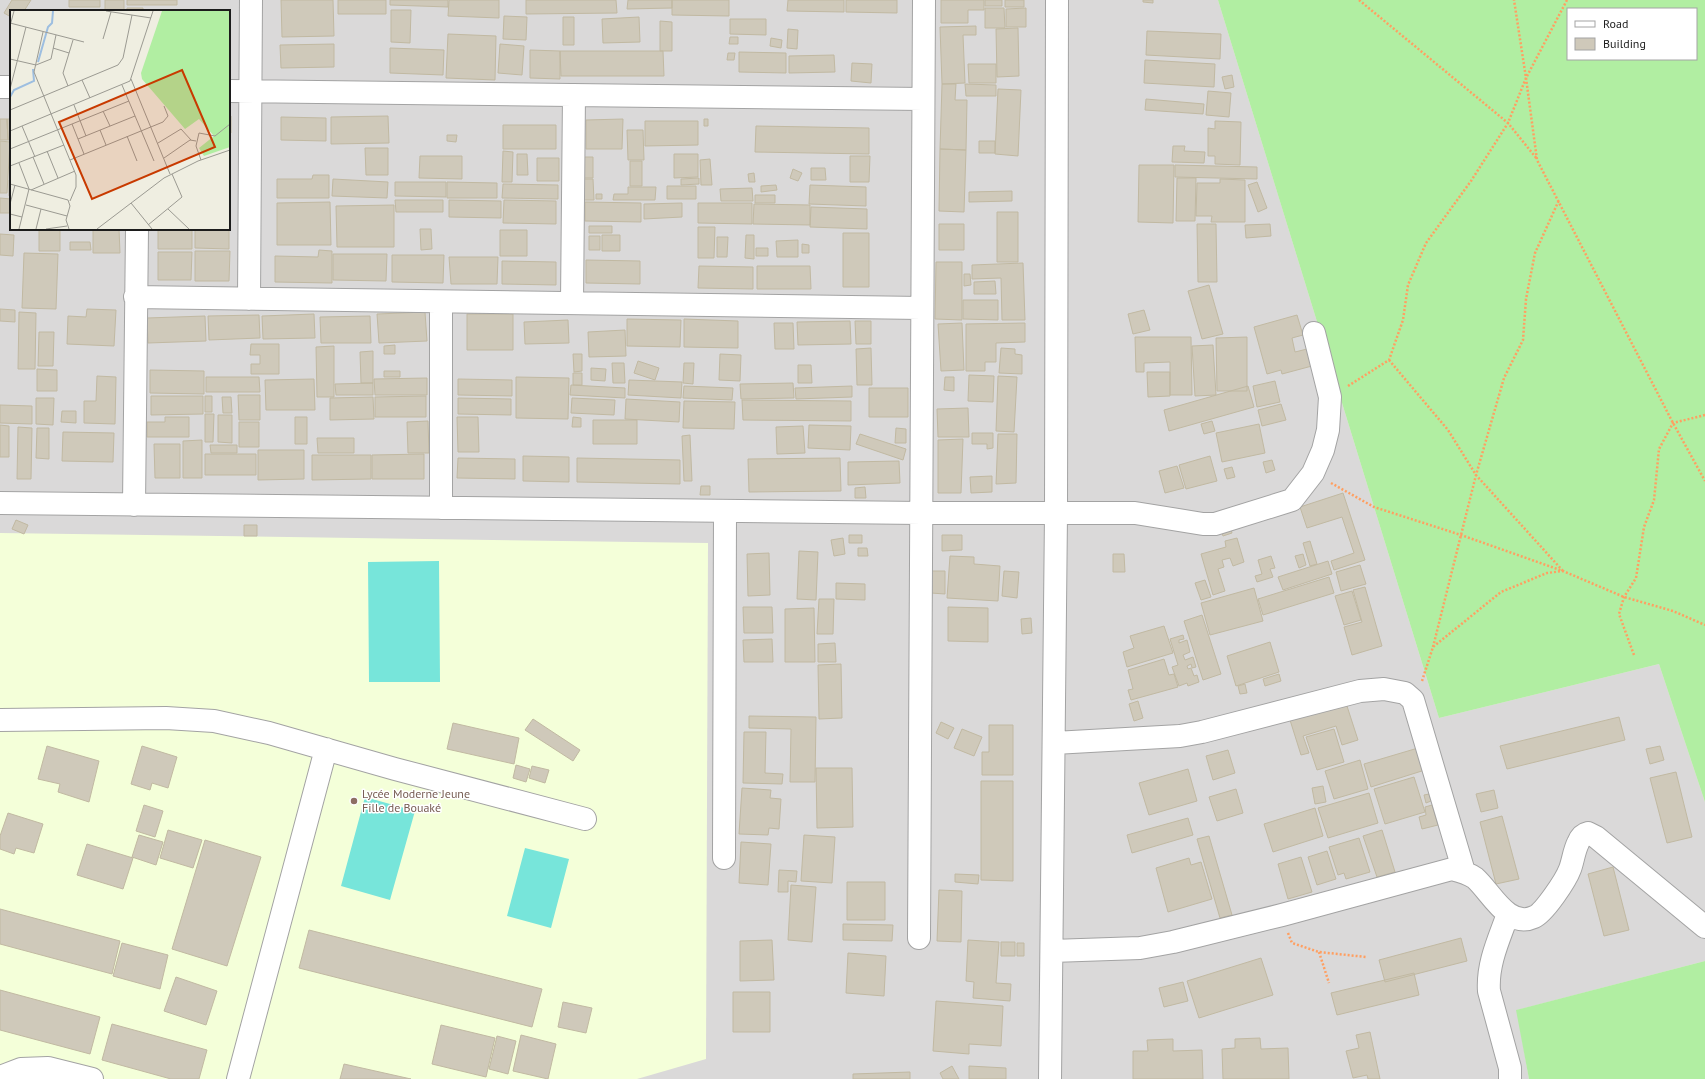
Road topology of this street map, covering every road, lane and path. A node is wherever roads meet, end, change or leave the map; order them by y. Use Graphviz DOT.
graph roads {
  1 [pos="251,0"];
  2 [pos="924,0"];
  3 [pos="1057,0"];
  4 [pos="1359,0"];
  5 [pos="1514,0"];
  6 [pos="1567,0"];
  7 [pos="1526,78"];
  8 [pos="239,91"];
  9 [pos="574,94"];
  10 [pos="923,99"];
  11 [pos="1508,123"];
  12 [pos="1537,160"];
  13 [pos="1559,200"];
  14 [pos="136,230"];
  15 [pos="135,297"];
  16 [pos="249,299"];
  17 [pos="441,302"];
  18 [pos="572,302"];
  19 [pos="921,308"];
  20 [pos="1314,333"];
  21 [pos="1389,360"];
  22 [pos="1330,398"];
  23 [pos="1705,415"];
  24 [pos="1672,423"];
  25 [pos="1313,473"];
  26 [pos="1476,475"];
  27 [pos="1705,481"];
  28 [pos="0,503"];
  29 [pos="134,505"];
  30 [pos="441,508"];
  31 [pos="726,511"];
  32 [pos="921,513"];
  33 [pos="1056,514"];
  34 [pos="1461,535"];
  35 [pos="1563,571"];
  36 [pos="1624,597"];
  37 [pos="1705,625"];
  38 [pos="1433,647"];
  39 [pos="1634,655"];
  40 [pos="1413,700"];
  41 [pos="0,721"];
  42 [pos="1054,743"];
  43 [pos="326,749"];
  44 [pos="585,819"];
  45 [pos="724,858"];
  46 [pos="1464,872"];
  47 [pos="1508,914"];
  48 [pos="1282,915"];
  49 [pos="1705,927"];
  50 [pos="919,938"];
  51 [pos="1052,951"];
  52 [pos="1319,952"];
  53 [pos="1366,957"];
  54 [pos="1329,983"];
  55 [pos="0,1077"];
  56 [pos="92,1079"];
  57 [pos="238,1079"];
  58 [pos="1050,1079"];
  59 [pos="1510,1079"];
  1 -- 8 [label="street"];
  2 -- 10 [label="street"];
  3 -- 33 [label="street"];
  4 -- 11 [label="path"];
  5 -- 7 [label="path"];
  6 -- 7 [label="path"];
  7 -- 11 [label="path"];
  7 -- 12 [label="path"];
  8 -- 9 [label="street"];
  8 -- 16 [label="street"];
  9 -- 10 [label="street"];
  9 -- 18 [label="street"];
  10 -- 19 [label="street"];
  11 -- 12 [label="path"];
  11 -- 21 [label="path"];
  12 -- 13 [label="path"];
  13 -- 24 [label="path"];
  13 -- 26 [label="path"];
  14 -- 15 [label="street"];
  15 -- 16 [label="street"];
  15 -- 29 [label="street"];
  16 -- 17 [label="street"];
  17 -- 18 [label="street"];
  17 -- 30 [label="street"];
  18 -- 19 [label="street"];
  19 -- 32 [label="street"];
  20 -- 22 [label="street"];
  21 -- 22 [label="path"];
  21 -- 26 [label="path"];
  22 -- 25 [label="street"];
  23 -- 24 [label="path"];
  24 -- 27 [label="path"];
  24 -- 36 [label="path"];
  25 -- 33 [label="street"];
  25 -- 34 [label="path"];
  26 -- 34 [label="path"];
  26 -- 35 [label="path"];
  28 -- 29 [label="street"];
  29 -- 30 [label="street"];
  30 -- 31 [label="street"];
  31 -- 32 [label="street"];
  31 -- 45 [label="street"];
  32 -- 33 [label="street"];
  32 -- 50 [label="street"];
  33 -- 42 [label="street"];
  34 -- 35 [label="path"];
  34 -- 38 [label="path"];
  35 -- 36 [label="path"];
  35 -- 38 [label="path"];
  36 -- 37 [label="path"];
  36 -- 39 [label="path"];
  38 -- 40 [label="path"];
  40 -- 42 [label="street"];
  40 -- 46 [label="street"];
  41 -- 43 [label="street"];
  42 -- 51 [label="street"];
  43 -- 44 [label="street"];
  43 -- 57 [label="street"];
  46 -- 47 [label="street"];
  46 -- 48 [label="street"];
  47 -- 49 [label="street"];
  47 -- 59 [label="street"];
  48 -- 51 [label="street"];
  48 -- 52 [label="path"];
  51 -- 58 [label="street"];
  52 -- 53 [label="path"];
  52 -- 54 [label="path"];
  55 -- 56 [label="street"];
}
